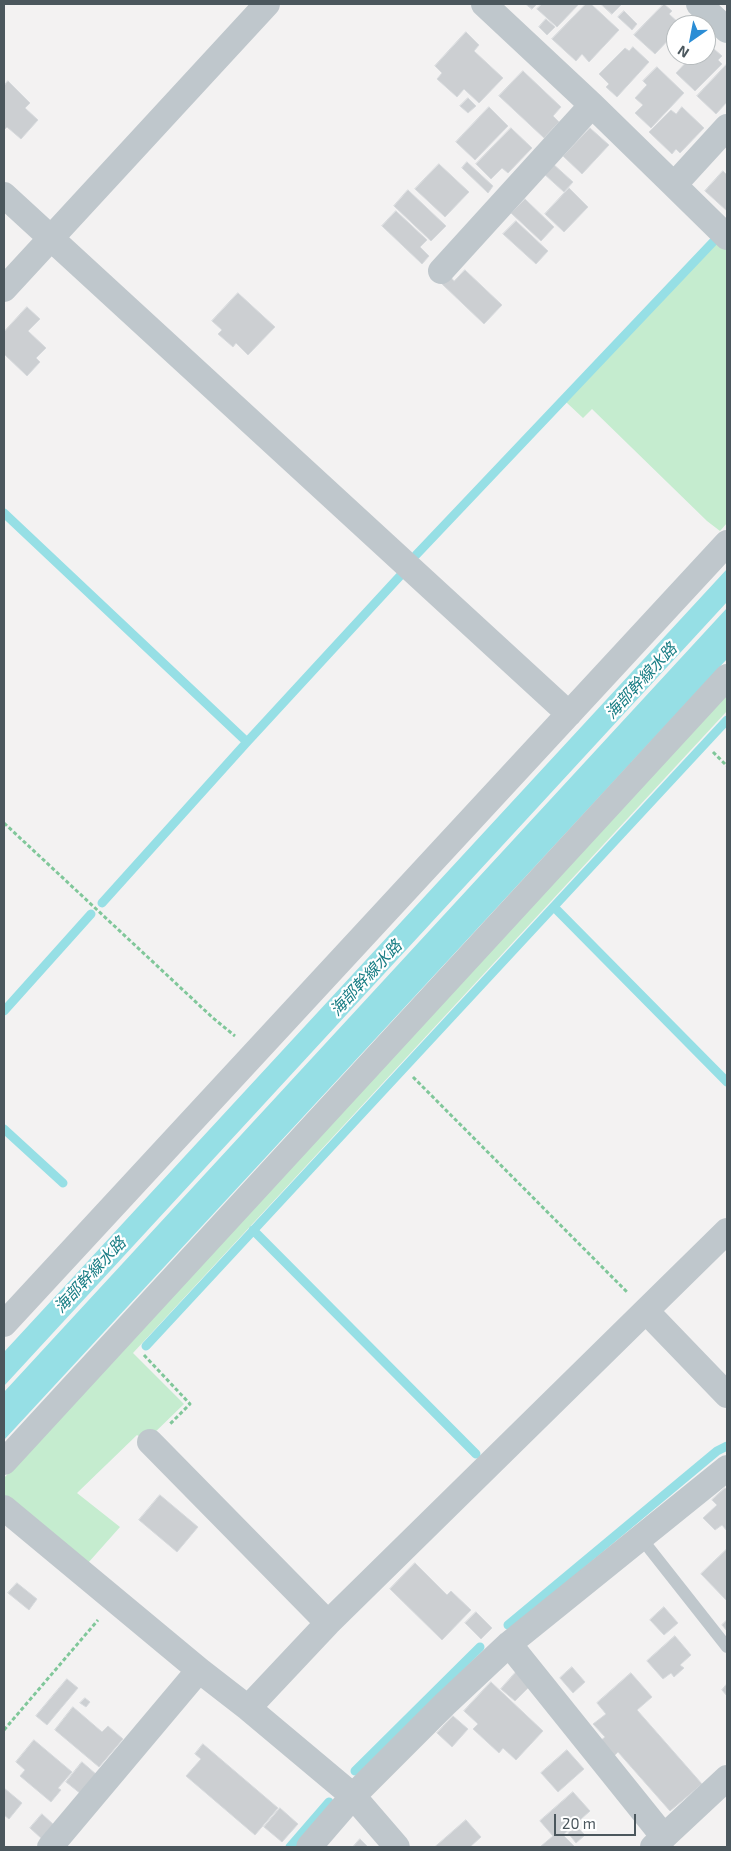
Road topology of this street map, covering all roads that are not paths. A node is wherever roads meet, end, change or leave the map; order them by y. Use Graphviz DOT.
graph roads {
  1 [pos="267,4"];
  2 [pos="484,4"];
  3 [pos="698,4"];
  4 [pos="727,30"];
  5 [pos="592,105"];
  6 [pos="727,127"];
  7 [pos="674,185"];
  8 [pos="4,195"];
  9 [pos="727,237"];
  10 [pos="50,239"];
  11 [pos="441,271"];
  12 [pos="4,289"];
  13 [pos="727,543"];
  14 [pos="727,677"];
  15 [pos="569,714"];
  16 [pos="727,1231"];
  17 [pos="646,1311"];
  18 [pos="4,1324"];
  19 [pos="727,1395"];
  20 [pos="150,1442"];
  21 [pos="4,1462"];
  22 [pos="727,1468"];
  23 [pos="4,1508"];
  24 [pos="641,1538"];
  25 [pos="328,1623"];
  26 [pos="509,1644"];
  27 [pos="727,1646"];
  28 [pos="199,1670"];
  29 [pos="248,1708"];
  30 [pos="727,1778"];
  31 [pos="353,1796"];
  32 [pos="658,1842"];
  33 [pos="50,1847"];
  34 [pos="309,1847"];
  35 [pos="397,1847"];
  1 -- 10 [label="street"];
  2 -- 5 [label="street"];
  3 -- 4 [label="street"];
  5 -- 7 [label="street"];
  5 -- 11 [label="street"];
  6 -- 7 [label="street"];
  7 -- 9 [label="street"];
  8 -- 10 [label="street"];
  10 -- 12 [label="street"];
  10 -- 15 [label="street"];
  13 -- 15 [label="street"];
  14 -- 21 [label="street"];
  15 -- 18 [label="street"];
  16 -- 17 [label="street"];
  17 -- 19 [label="street"];
  17 -- 25 [label="street"];
  20 -- 25 [label="street"];
  22 -- 24 [label="street"];
  23 -- 28 [label="street"];
  24 -- 26 [label="street"];
  24 -- 27 [label="lane"];
  25 -- 29 [label="street"];
  26 -- 31 [label="street"];
  26 -- 32 [label="street"];
  28 -- 29 [label="street"];
  28 -- 33 [label="street"];
  29 -- 31 [label="street"];
  30 -- 32 [label="street"];
  31 -- 34 [label="street"];
  31 -- 35 [label="street"];
}
